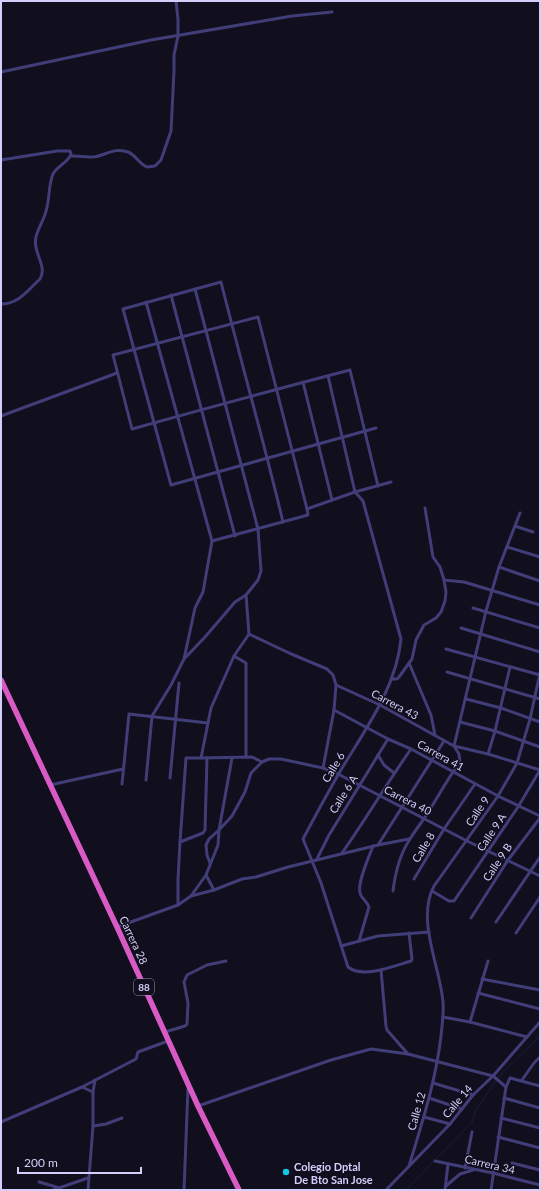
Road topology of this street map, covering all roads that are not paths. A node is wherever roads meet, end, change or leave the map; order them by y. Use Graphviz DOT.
graph roads {
  1 [pos="176,1"];
  2 [pos="332,12"];
  3 [pos="178,36"];
  4 [pos="1,72"];
  5 [pos="71,156"];
  6 [pos="1,160"];
  7 [pos="195,289"];
  8 [pos="171,295"];
  9 [pos="146,302"];
  10 [pos="1,304"];
  11 [pos="232,324"];
  12 [pos="206,331"];
  13 [pos="182,337"];
  14 [pos="158,343"];
  15 [pos="134,350"];
  16 [pos="117,373"];
  17 [pos="328,376"];
  18 [pos="303,382"];
  19 [pos="276,389"];
  20 [pos="250,396"];
  21 [pos="225,403"];
  22 [pos="202,410"];
  23 [pos="1,416"];
  24 [pos="178,416"];
  25 [pos="154,422"];
  26 [pos="376,428"];
  27 [pos="365,431"];
  28 [pos="342,437"];
  29 [pos="318,444"];
  30 [pos="292,451"];
  31 [pos="268,458"];
  32 [pos="241,465"];
  33 [pos="218,472"];
  34 [pos="194,478"];
  35 [pos="391,482"];
  36 [pos="378,486"];
  37 [pos="355,492"];
  38 [pos="332,500"];
  39 [pos="425,508"];
  40 [pos="308,509"];
  41 [pos="520,513"];
  42 [pos="283,522"];
  43 [pos="515,526"];
  44 [pos="258,529"];
  45 [pos="532,532"];
  46 [pos="235,536"];
  47 [pos="212,541"];
  48 [pos="507,547"];
  49 [pos="540,557"];
  50 [pos="499,567"];
  51 [pos="444,580"];
  52 [pos="540,581"];
  53 [pos="492,590"];
  54 [pos="246,594"];
  55 [pos="540,605"];
  56 [pos="474,608"];
  57 [pos="486,611"];
  58 [pos="461,628"];
  59 [pos="540,628"];
  60 [pos="480,633"];
  61 [pos="249,634"];
  62 [pos="446,649"];
  63 [pos="540,652"];
  64 [pos="234,656"];
  65 [pos="475,657"];
  66 [pos="184,659"];
  67 [pos="409,664"];
  68 [pos="510,667"];
  69 [pos="447,672"];
  70 [pos="540,674"];
  71 [pos="471,678"];
  72 [pos="392,679"];
  73 [pos="1,680"];
  74 [pos="179,683"];
  75 [pos="336,684"];
  76 [pos="506,689"];
  77 [pos="535,697"];
  78 [pos="466,699"];
  79 [pos="540,699"];
  80 [pos="380,705"];
  81 [pos="501,708"];
  82 [pos="334,710"];
  83 [pos="152,716"];
  84 [pos="176,718"];
  85 [pos="530,719"];
  86 [pos="208,722"];
  87 [pos="460,722"];
  88 [pos="540,722"];
  89 [pos="368,727"];
  90 [pos="495,731"];
  91 [pos="435,735"];
  92 [pos="388,739"];
  93 [pos="444,741"];
  94 [pos="524,741"];
  95 [pos="454,746"];
  96 [pos="540,746"];
  97 [pos="412,749"];
  98 [pos="488,754"];
  99 [pos="378,756"];
  100 [pos="201,758"];
  101 [pos="208,758"];
  102 [pos="232,758"];
  103 [pos="246,758"];
  104 [pos="431,760"];
  105 [pos="262,762"];
  106 [pos="517,763"];
  107 [pos="324,768"];
  108 [pos="123,769"];
  109 [pos="540,770"];
  110 [pos="453,772"];
  111 [pos="394,773"];
  112 [pos="338,774"];
  113 [pos="170,778"];
  114 [pos="146,780"];
  115 [pos="122,784"];
  116 [pos="475,784"];
  117 [pos="50,785"];
  118 [pos="359,785"];
  119 [pos="381,796"];
  120 [pos="498,796"];
  121 [pos="401,806"];
  122 [pos="518,807"];
  123 [pos="540,817"];
  124 [pos="424,818"];
  125 [pos="444,829"];
  126 [pos="219,830"];
  127 [pos="409,839"];
  128 [pos="467,841"];
  129 [pos="180,842"];
  130 [pos="378,845"];
  131 [pos="373,846"];
  132 [pos="489,851"];
  133 [pos="342,853"];
  134 [pos="540,857"];
  135 [pos="318,859"];
  136 [pos="508,860"];
  137 [pos="311,861"];
  138 [pos="210,864"];
  139 [pos="530,871"];
  140 [pos="206,875"];
  141 [pos="540,876"];
  142 [pos="414,879"];
  143 [pos="214,890"];
  144 [pos="393,891"];
  145 [pos="432,891"];
  146 [pos="191,896"];
  147 [pos="540,897"];
  148 [pos="178,905"];
  149 [pos="471,918"];
  150 [pos="496,922"];
  151 [pos="117,927"];
  152 [pos="429,932"];
  153 [pos="409,933"];
  154 [pos="516,933"];
  155 [pos="359,941"];
  156 [pos="341,946"];
  157 [pos="226,961"];
  158 [pos="488,961"];
  159 [pos="381,970"];
  160 [pos="482,979"];
  161 [pos="540,990"];
  162 [pos="478,993"];
  163 [pos="540,1009"];
  164 [pos="443,1017"];
  165 [pos="470,1022"];
  166 [pos="540,1022"];
  167 [pos="165,1032"];
  168 [pos="527,1037"];
  169 [pos="169,1041"];
  170 [pos="408,1054"];
  171 [pos="540,1057"];
  172 [pos="438,1061"];
  173 [pos="534,1063"];
  174 [pos="540,1064"];
  175 [pos="494,1077"];
  176 [pos="95,1080"];
  177 [pos="522,1080"];
  178 [pos="433,1082"];
  179 [pos="188,1084"];
  180 [pos="540,1086"];
  181 [pos="82,1087"];
  182 [pos="506,1088"];
  183 [pos="93,1092"];
  184 [pos="473,1095"];
  185 [pos="429,1098"];
  186 [pos="504,1098"];
  187 [pos="198,1106"];
  188 [pos="540,1108"];
  189 [pos="462,1109"];
  190 [pos="424,1117"];
  191 [pos="122,1118"];
  192 [pos="501,1118"];
  193 [pos="1,1122"];
  194 [pos="450,1124"];
  195 [pos="93,1126"];
  196 [pos="540,1128"];
  197 [pos="472,1132"];
  198 [pos="498,1137"];
  199 [pos="540,1148"];
  200 [pos="435,1161"];
  201 [pos="512,1163"];
  202 [pos="448,1164"];
  203 [pos="409,1166"];
  204 [pos="466,1168"];
  205 [pos="474,1169"];
  206 [pos="540,1170"];
  207 [pos="493,1173"];
  208 [pos="88,1178"];
  209 [pos="39,1182"];
  210 [pos="540,1185"];
  211 [pos="60,1188"];
  212 [pos="445,1188"];
  213 [pos="53,1190"];
  214 [pos="88,1190"];
  215 [pos="184,1190"];
  216 [pos="239,1190"];
  217 [pos="386,1190"];
  218 [pos="491,1190"];
  1 -- 3 [label="street"];
  2 -- 3 [label="street"];
  3 -- 4 [label="street"];
  3 -- 5 [label="street"];
  5 -- 6 [label="street"];
  5 -- 10 [label="street"];
  7 -- 8 [label="street"];
  7 -- 11 [label="street"];
  7 -- 12 [label="street"];
  8 -- 9 [label="street"];
  8 -- 13 [label="street"];
  9 -- 14 [label="street"];
  9 -- 15 [label="street"];
  11 -- 12 [label="street"];
  11 -- 19 [label="street"];
  11 -- 20 [label="street"];
  12 -- 13 [label="street"];
  12 -- 21 [label="street"];
  13 -- 14 [label="street"];
  13 -- 22 [label="street"];
  14 -- 15 [label="street"];
  14 -- 24 [label="street"];
  15 -- 16 [label="street"];
  15 -- 25 [label="street"];
  16 -- 23 [label="street"];
  16 -- 25 [label="street"];
  17 -- 18 [label="street"];
  17 -- 27 [label="street"];
  17 -- 28 [label="street, Calle 6"];
  18 -- 19 [label="street"];
  18 -- 29 [label="street"];
  19 -- 20 [label="street"];
  19 -- 30 [label="street"];
  20 -- 21 [label="street"];
  20 -- 31 [label="street"];
  21 -- 22 [label="street"];
  21 -- 32 [label="street"];
  22 -- 24 [label="street"];
  22 -- 33 [label="street"];
  24 -- 25 [label="street"];
  24 -- 34 [label="street"];
  25 -- 34 [label="street"];
  26 -- 27 [label="street"];
  27 -- 28 [label="street"];
  27 -- 36 [label="street"];
  28 -- 29 [label="street"];
  28 -- 37 [label="street, Calle 6"];
  29 -- 30 [label="street"];
  29 -- 38 [label="street"];
  30 -- 31 [label="street"];
  30 -- 40 [label="street"];
  31 -- 32 [label="street"];
  31 -- 42 [label="street"];
  32 -- 33 [label="street"];
  32 -- 44 [label="street"];
  33 -- 34 [label="street"];
  33 -- 46 [label="street"];
  34 -- 47 [label="street"];
  35 -- 36 [label="street"];
  36 -- 37 [label="street"];
  37 -- 38 [label="street"];
  37 -- 72 [label="street, Calle 6"];
  38 -- 40 [label="street"];
  39 -- 51 [label="street"];
  40 -- 42 [label="street"];
  41 -- 43 [label="street"];
  42 -- 44 [label="street"];
  43 -- 45 [label="street"];
  43 -- 48 [label="street"];
  44 -- 46 [label="street"];
  44 -- 54 [label="street"];
  46 -- 47 [label="street"];
  47 -- 66 [label="street"];
  48 -- 49 [label="street"];
  48 -- 50 [label="street"];
  50 -- 52 [label="street"];
  50 -- 53 [label="street"];
  51 -- 53 [label="street"];
  51 -- 67 [label="street"];
  53 -- 55 [label="street"];
  53 -- 57 [label="street"];
  54 -- 61 [label="street"];
  54 -- 66 [label="street"];
  56 -- 57 [label="street"];
  57 -- 59 [label="street"];
  57 -- 60 [label="street"];
  58 -- 60 [label="street"];
  60 -- 63 [label="street"];
  60 -- 65 [label="street"];
  61 -- 64 [label="street"];
  61 -- 75 [label="street"];
  62 -- 65 [label="street"];
  64 -- 86 [label="street"];
  64 -- 103 [label="street"];
  65 -- 68 [label="street"];
  65 -- 71 [label="street"];
  66 -- 83 [label="street"];
  67 -- 72 [label="street"];
  67 -- 91 [label="street"];
  68 -- 70 [label="street"];
  68 -- 76 [label="street"];
  69 -- 71 [label="street"];
  70 -- 77 [label="street, Calle 9"];
  71 -- 76 [label="street"];
  71 -- 78 [label="street"];
  72 -- 80 [label="street, Calle 6"];
  73 -- 117 [label="highway, 88"];
  74 -- 84 [label="street"];
  75 -- 80 [label="street, Carrera 43"];
  75 -- 82 [label="street"];
  76 -- 77 [label="street"];
  76 -- 81 [label="street"];
  77 -- 79 [label="street"];
  77 -- 85 [label="street, Calle 9"];
  78 -- 81 [label="street"];
  78 -- 87 [label="street"];
  80 -- 89 [label="street, Calle 6"];
  80 -- 91 [label="street, Carrera 43"];
  81 -- 85 [label="street"];
  81 -- 90 [label="street"];
  82 -- 89 [label="street, Carrera 41"];
  82 -- 107 [label="street"];
  83 -- 84 [label="street"];
  83 -- 108 [label="street"];
  83 -- 114 [label="street"];
  84 -- 86 [label="street"];
  84 -- 113 [label="street"];
  85 -- 88 [label="street"];
  85 -- 94 [label="street, Calle 9"];
  86 -- 100 [label="street"];
  87 -- 90 [label="street"];
  87 -- 95 [label="street"];
  89 -- 92 [label="street, Carrera 41"];
  89 -- 112 [label="street, Calle 6"];
  90 -- 94 [label="street"];
  90 -- 98 [label="street"];
  91 -- 93 [label="street, Carrera 43"];
  92 -- 97 [label="street, Carrera 41"];
  92 -- 99 [label="street, Calle 6 A"];
  93 -- 95 [label="street, Carrera 43"];
  93 -- 104 [label="street"];
  94 -- 96 [label="street"];
  94 -- 106 [label="street, Calle 9"];
  95 -- 98 [label="street, Carrera 43"];
  95 -- 110 [label="street"];
  97 -- 104 [label="street, Carrera 41"];
  97 -- 111 [label="street"];
  98 -- 106 [label="street, Carrera 43"];
  99 -- 111 [label="street"];
  99 -- 118 [label="street, Calle 6 A"];
  100 -- 101 [label="street, Carrera 40"];
  100 -- 129 [label="street, Carrera 40"];
  101 -- 102 [label="street, Carrera 40"];
  101 -- 129 [label="street"];
  102 -- 103 [label="street, Carrera 40"];
  102 -- 126 [label="street"];
  103 -- 105 [label="street, Carrera 40"];
  104 -- 110 [label="street, Carrera 41"];
  104 -- 121 [label="street"];
  105 -- 107 [label="street, Carrera 40"];
  105 -- 126 [label="street"];
  106 -- 109 [label="street, Carrera 43"];
  106 -- 120 [label="street, Calle 9"];
  107 -- 112 [label="street, Carrera 40"];
  108 -- 115 [label="street"];
  108 -- 117 [label="street"];
  109 -- 122 [label="street, Calle 9 A"];
  110 -- 116 [label="street, Carrera 41"];
  110 -- 124 [label="street"];
  111 -- 119 [label="street"];
  112 -- 118 [label="street, Carrera 40"];
  112 -- 137 [label="street, Calle 6"];
  116 -- 120 [label="street, Carrera 41"];
  116 -- 125 [label="street, Calle 8"];
  117 -- 151 [label="highway, Carrera 28 / 88"];
  118 -- 119 [label="street, Carrera 40"];
  118 -- 135 [label="street, Calle 6 A"];
  119 -- 121 [label="street, Carrera 40"];
  119 -- 133 [label="street"];
  120 -- 122 [label="street, Carrera 41"];
  120 -- 128 [label="street, Calle 9"];
  121 -- 124 [label="street, Carrera 40"];
  121 -- 130 [label="street"];
  122 -- 123 [label="street, Carrera 41"];
  122 -- 132 [label="street, Calle 9 A"];
  123 -- 136 [label="street, Calle 9 B"];
  124 -- 125 [label="street, Carrera 40"];
  124 -- 127 [label="street"];
  125 -- 128 [label="street, Carrera 40"];
  125 -- 142 [label="street, Calle 8"];
  126 -- 138 [label="street"];
  126 -- 138 [label="street"];
  127 -- 130 [label="street"];
  127 -- 144 [label="street"];
  128 -- 132 [label="street, Carrera 40"];
  128 -- 145 [label="street, Calle 9"];
  129 -- 148 [label="street"];
  130 -- 131 [label="street"];
  131 -- 133 [label="street"];
  131 -- 155 [label="street"];
  132 -- 136 [label="street, Carrera 40"];
  132 -- 145 [label="street, Calle 9 A"];
  133 -- 135 [label="street"];
  134 -- 139 [label="street"];
  135 -- 137 [label="street"];
  136 -- 139 [label="street, Carrera 40"];
  136 -- 149 [label="street, Calle 9 B"];
  137 -- 143 [label="street"];
  137 -- 156 [label="street"];
  138 -- 140 [label="street"];
  139 -- 141 [label="street, Carrera 40"];
  139 -- 150 [label="street"];
  140 -- 143 [label="street"];
  140 -- 146 [label="street"];
  143 -- 146 [label="street"];
  145 -- 152 [label="street, Calle 9"];
  146 -- 148 [label="street"];
  147 -- 154 [label="street"];
  148 -- 151 [label="street"];
  151 -- 167 [label="highway, Carrera 28 / 88"];
  152 -- 153 [label="street"];
  152 -- 164 [label="street, Calle 12"];
  153 -- 155 [label="street"];
  153 -- 159 [label="street"];
  155 -- 156 [label="street"];
  156 -- 159 [label="street"];
  157 -- 167 [label="street"];
  158 -- 160 [label="street"];
  159 -- 170 [label="street"];
  160 -- 161 [label="street"];
  160 -- 162 [label="street"];
  162 -- 163 [label="street"];
  162 -- 165 [label="street"];
  164 -- 165 [label="street"];
  164 -- 172 [label="street, Calle 12"];
  165 -- 168 [label="street"];
  166 -- 168 [label="street, Calle 14"];
  167 -- 169 [label="highway, Carrera 28 / 88"];
  168 -- 175 [label="street, Calle 14"];
  169 -- 176 [label="street"];
  169 -- 179 [label="highway, Carrera 28 / 88"];
  170 -- 172 [label="street"];
  170 -- 187 [label="street"];
  171 -- 173 [label="street"];
  172 -- 175 [label="street"];
  172 -- 178 [label="street, Calle 12"];
  173 -- 174 [label="street"];
  173 -- 177 [label="street"];
  175 -- 182 [label="street"];
  175 -- 184 [label="street, Calle 14"];
  176 -- 181 [label="street"];
  176 -- 183 [label="street"];
  177 -- 180 [label="street"];
  177 -- 182 [label="street"];
  178 -- 184 [label="street"];
  178 -- 185 [label="street, Calle 12"];
  179 -- 187 [label="highway, Carrera 28 / 88"];
  179 -- 215 [label="street"];
  181 -- 183 [label="street"];
  181 -- 193 [label="street"];
  182 -- 186 [label="street"];
  183 -- 195 [label="street"];
  184 -- 189 [label="street, Calle 14"];
  185 -- 189 [label="street"];
  185 -- 190 [label="street, Calle 12"];
  186 -- 188 [label="street"];
  186 -- 192 [label="street"];
  187 -- 216 [label="highway, Carrera 28 / 88"];
  189 -- 194 [label="street, Calle 14"];
  190 -- 194 [label="street"];
  190 -- 203 [label="street, Calle 12"];
  191 -- 195 [label="street"];
  192 -- 196 [label="street"];
  192 -- 198 [label="street"];
  194 -- 203 [label="street, Calle 14"];
  195 -- 208 [label="street"];
  197 -- 204 [label="street"];
  198 -- 199 [label="street"];
  198 -- 207 [label="street"];
  200 -- 202 [label="street, Carrera 34"];
  201 -- 206 [label="street"];
  202 -- 204 [label="street, Carrera 34"];
  202 -- 212 [label="street"];
  203 -- 217 [label="street, Calle 14"];
  204 -- 205 [label="street, Carrera 34"];
  205 -- 207 [label="street, Carrera 34"];
  205 -- 212 [label="street"];
  207 -- 210 [label="street, Carrera 34"];
  207 -- 218 [label="street"];
  208 -- 211 [label="street"];
  208 -- 214 [label="street"];
  209 -- 211 [label="street"];
  211 -- 213 [label="street"];
}
